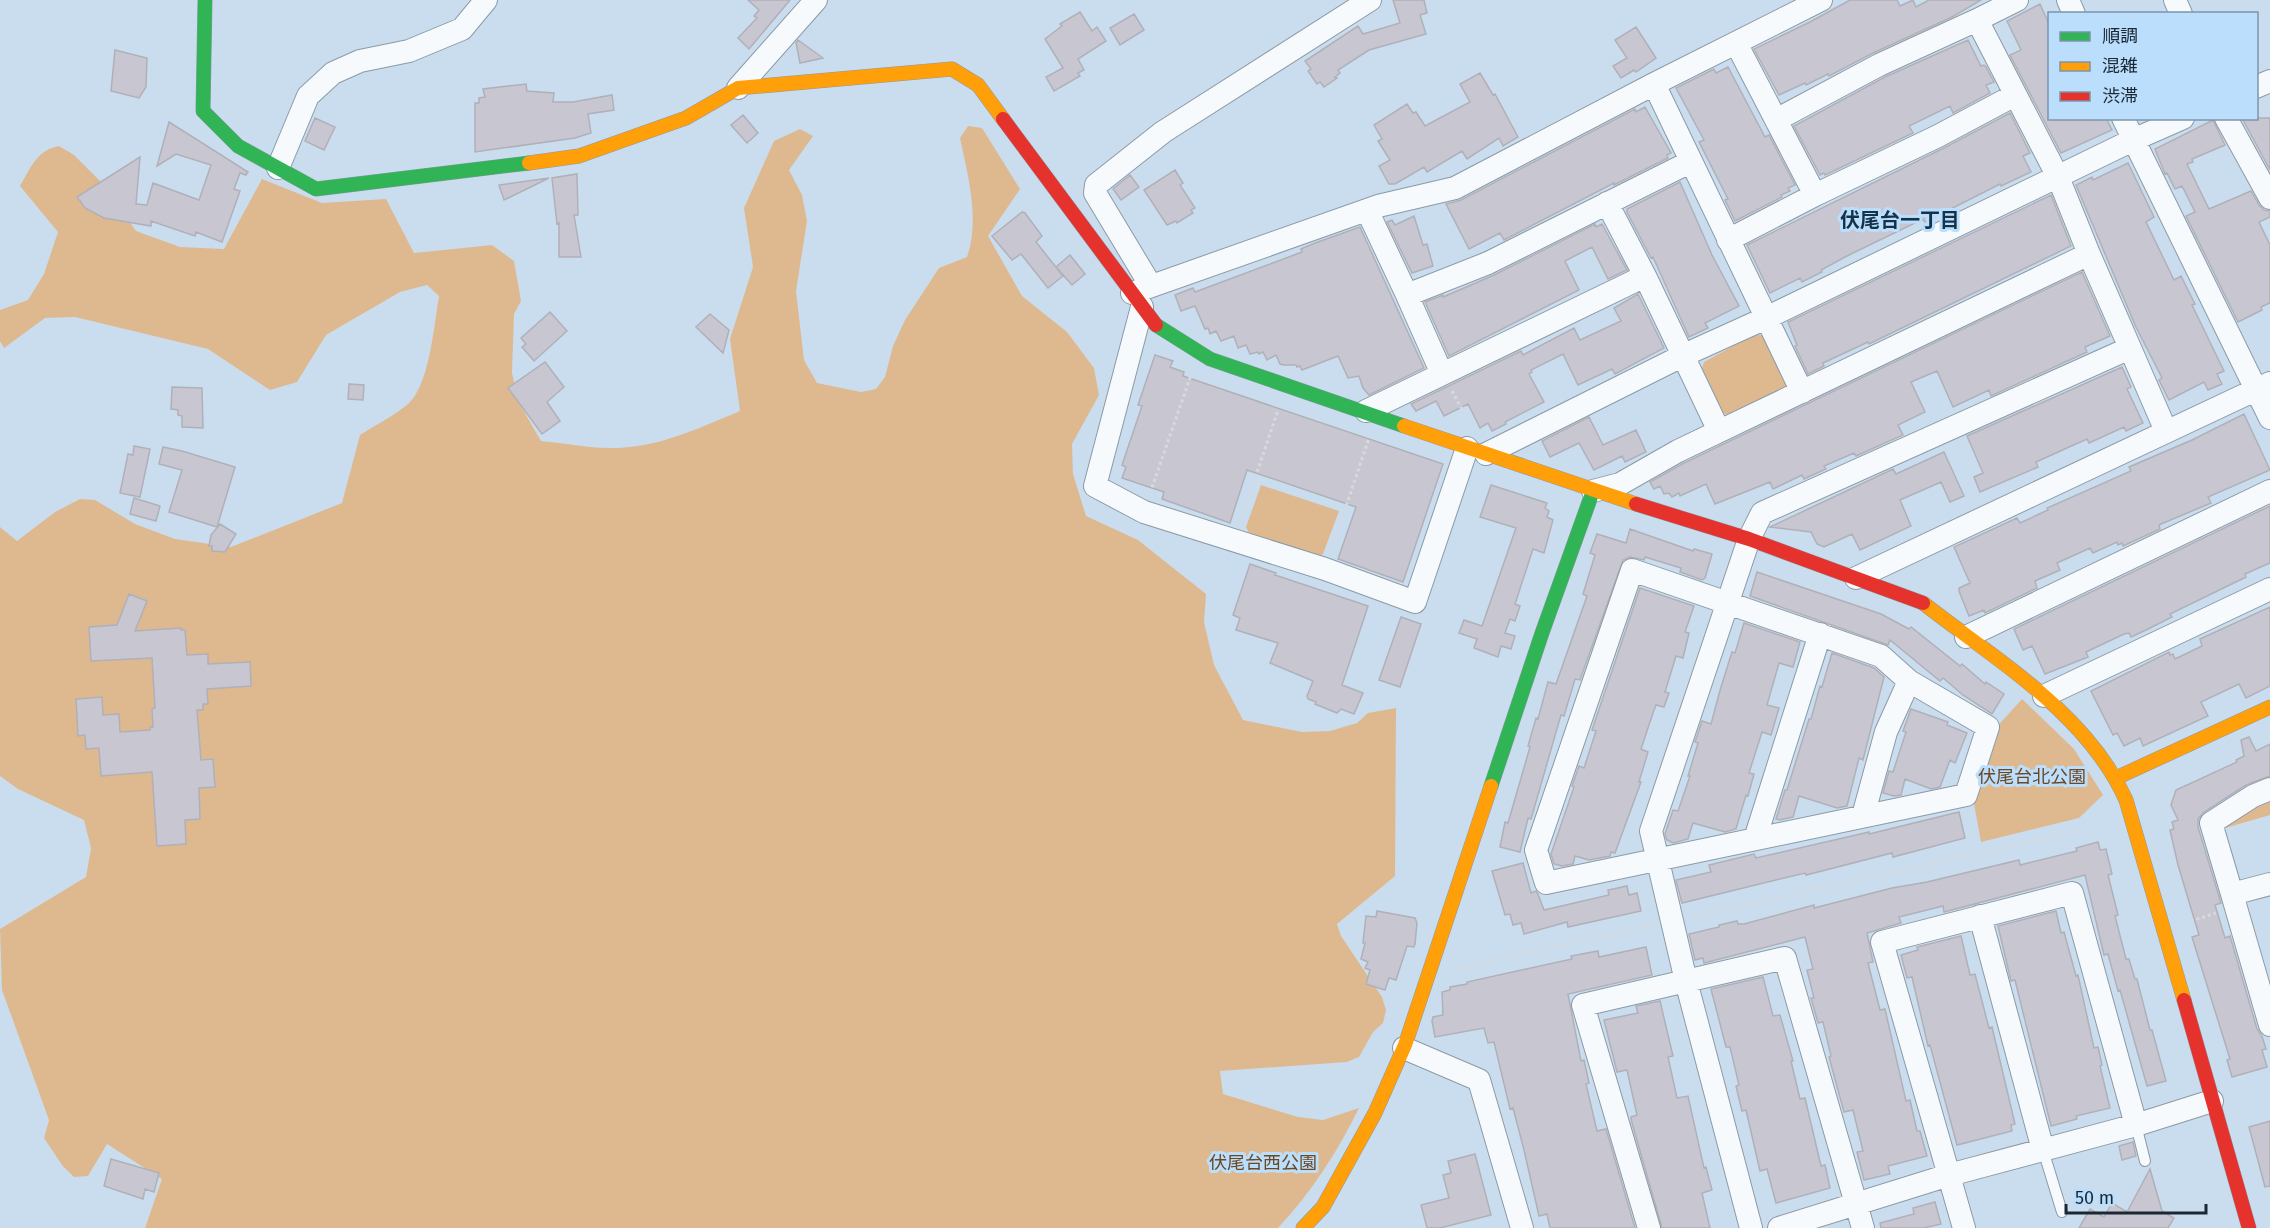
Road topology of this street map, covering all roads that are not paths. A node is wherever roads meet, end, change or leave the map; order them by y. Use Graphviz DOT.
graph roads {
  1 [pos="205,0"];
  2 [pos="486,0"];
  3 [pos="816,0"];
  4 [pos="1370,0"];
  5 [pos="1821,0"];
  6 [pos="2017,0"];
  7 [pos="1977,20"];
  8 [pos="1737,43"];
  9 [pos="1654,84"];
  10 [pos="738,88"];
  11 [pos="2015,95"];
  12 [pos="1776,120"];
  13 [pos="2124,120"];
  14 [pos="2178,120"];
  15 [pos="2227,120"];
  16 [pos="2133,140"];
  17 [pos="1690,162"];
  18 [pos="278,168"];
  19 [pos="2058,177"];
  20 [pos="1815,195"];
  21 [pos="2270,198"];
  22 [pos="1607,203"];
  23 [pos="1367,210"];
  24 [pos="1728,240"];
  25 [pos="2089,254"];
  26 [pos="1644,276"];
  27 [pos="1407,295"];
  28 [pos="1142,296"];
  29 [pos="1766,318"];
  30 [pos="2130,348"];
  31 [pos="1682,356"];
  32 [pos="1442,374"];
  33 [pos="2263,386"];
  34 [pos="1802,392"];
  35 [pos="2270,418"];
  36 [pos="1369,421"];
  37 [pos="1719,431"];
  38 [pos="2166,431"];
  39 [pos="1475,444"];
  40 [pos="1593,491"];
  41 [pos="2270,491"];
  42 [pos="1749,540"];
  43 [pos="1856,578"];
  44 [pos="2270,590"];
  45 [pos="1728,603"];
  46 [pos="1820,634"];
  47 [pos="1966,637"];
  48 [pos="1910,681"];
  49 [pos="2044,696"];
  50 [pos="2270,707"];
  51 [pos="2116,778"];
  52 [pos="2270,789"];
  53 [pos="1863,816"];
  54 [pos="1755,839"];
  55 [pos="1658,859"];
  56 [pos="2270,884"];
  57 [pos="2234,901"];
  58 [pos="1980,916"];
  59 [pos="1686,981"];
  60 [pos="2270,1025"];
  61 [pos="1404,1048"];
  62 [pos="2212,1101"];
  63 [pos="2136,1125"];
  64 [pos="2043,1150"];
  65 [pos="2145,1161"];
  66 [pos="1949,1175"];
  67 [pos="1856,1204"];
  68 [pos="2062,1212"];
  69 [pos="1303,1228"];
  70 [pos="1522,1228"];
  71 [pos="1649,1228"];
  72 [pos="1751,1228"];
  73 [pos="1779,1228"];
  74 [pos="1863,1228"];
  75 [pos="1964,1228"];
  76 [pos="2249,1228"];
  1 -- 18 [label="street"];
  2 -- 18 [label="street"];
  3 -- 10 [label="street"];
  4 -- 28 [label="street"];
  5 -- 8 [label="street"];
  6 -- 7 [label="street"];
  7 -- 11 [label="street"];
  7 -- 12 [label="street"];
  8 -- 9 [label="street"];
  8 -- 12 [label="street"];
  9 -- 17 [label="street"];
  9 -- 23 [label="street"];
  10 -- 18 [label="street"];
  10 -- 28 [label="street"];
  11 -- 19 [label="street"];
  11 -- 20 [label="street"];
  12 -- 20 [label="street"];
  13 -- 16 [label="street"];
  14 -- 16 [label="street"];
  15 -- 21 [label="street"];
  16 -- 19 [label="street"];
  16 -- 33 [label="street"];
  17 -- 22 [label="street"];
  17 -- 24 [label="street"];
  19 -- 25 [label="street"];
  19 -- 29 [label="street"];
  20 -- 24 [label="street"];
  22 -- 26 [label="street"];
  22 -- 27 [label="street"];
  23 -- 27 [label="street"];
  23 -- 28 [label="street"];
  24 -- 29 [label="street"];
  25 -- 30 [label="street"];
  25 -- 34 [label="street"];
  26 -- 31 [label="street"];
  26 -- 32 [label="street"];
  27 -- 32 [label="street"];
  28 -- 36 [label="street"];
  28 -- 39 [label="street"];
  29 -- 31 [label="street"];
  29 -- 34 [label="street"];
  30 -- 38 [label="street"];
  30 -- 42 [label="street"];
  31 -- 37 [label="street"];
  31 -- 39 [label="street"];
  32 -- 36 [label="street"];
  33 -- 35 [label="street"];
  33 -- 38 [label="street"];
  34 -- 37 [label="street"];
  36 -- 39 [label="street"];
  37 -- 40 [label="street"];
  38 -- 43 [label="street"];
  39 -- 40 [label="street"];
  40 -- 42 [label="street"];
  40 -- 61 [label="street"];
  41 -- 47 [label="street"];
  42 -- 43 [label="street"];
  42 -- 45 [label="street"];
  43 -- 47 [label="street"];
  44 -- 49 [label="street"];
  45 -- 46 [label="street"];
  45 -- 55 [label="street"];
  45 -- 55 [label="street"];
  46 -- 48 [label="street"];
  46 -- 54 [label="street"];
  47 -- 49 [label="street"];
  48 -- 53 [label="street"];
  48 -- 53 [label="street"];
  49 -- 51 [label="street"];
  50 -- 51 [label="street"];
  51 -- 62 [label="street"];
  52 -- 57 [label="street"];
  53 -- 54 [label="street"];
  54 -- 55 [label="street"];
  55 -- 59 [label="street"];
  56 -- 57 [label="street"];
  57 -- 60 [label="street"];
  58 -- 63 [label="street"];
  58 -- 64 [label="street"];
  58 -- 66 [label="street"];
  59 -- 67 [label="street"];
  59 -- 71 [label="street"];
  59 -- 72 [label="street"];
  61 -- 69 [label="street"];
  61 -- 70 [label="street"];
  62 -- 63 [label="street"];
  62 -- 76 [label="street"];
  63 -- 64 [label="street"];
  63 -- 65 [label="lane"];
  64 -- 66 [label="street"];
  64 -- 68 [label="lane"];
  66 -- 67 [label="street"];
  66 -- 75 [label="street"];
  67 -- 73 [label="street"];
  67 -- 74 [label="street"];
}
